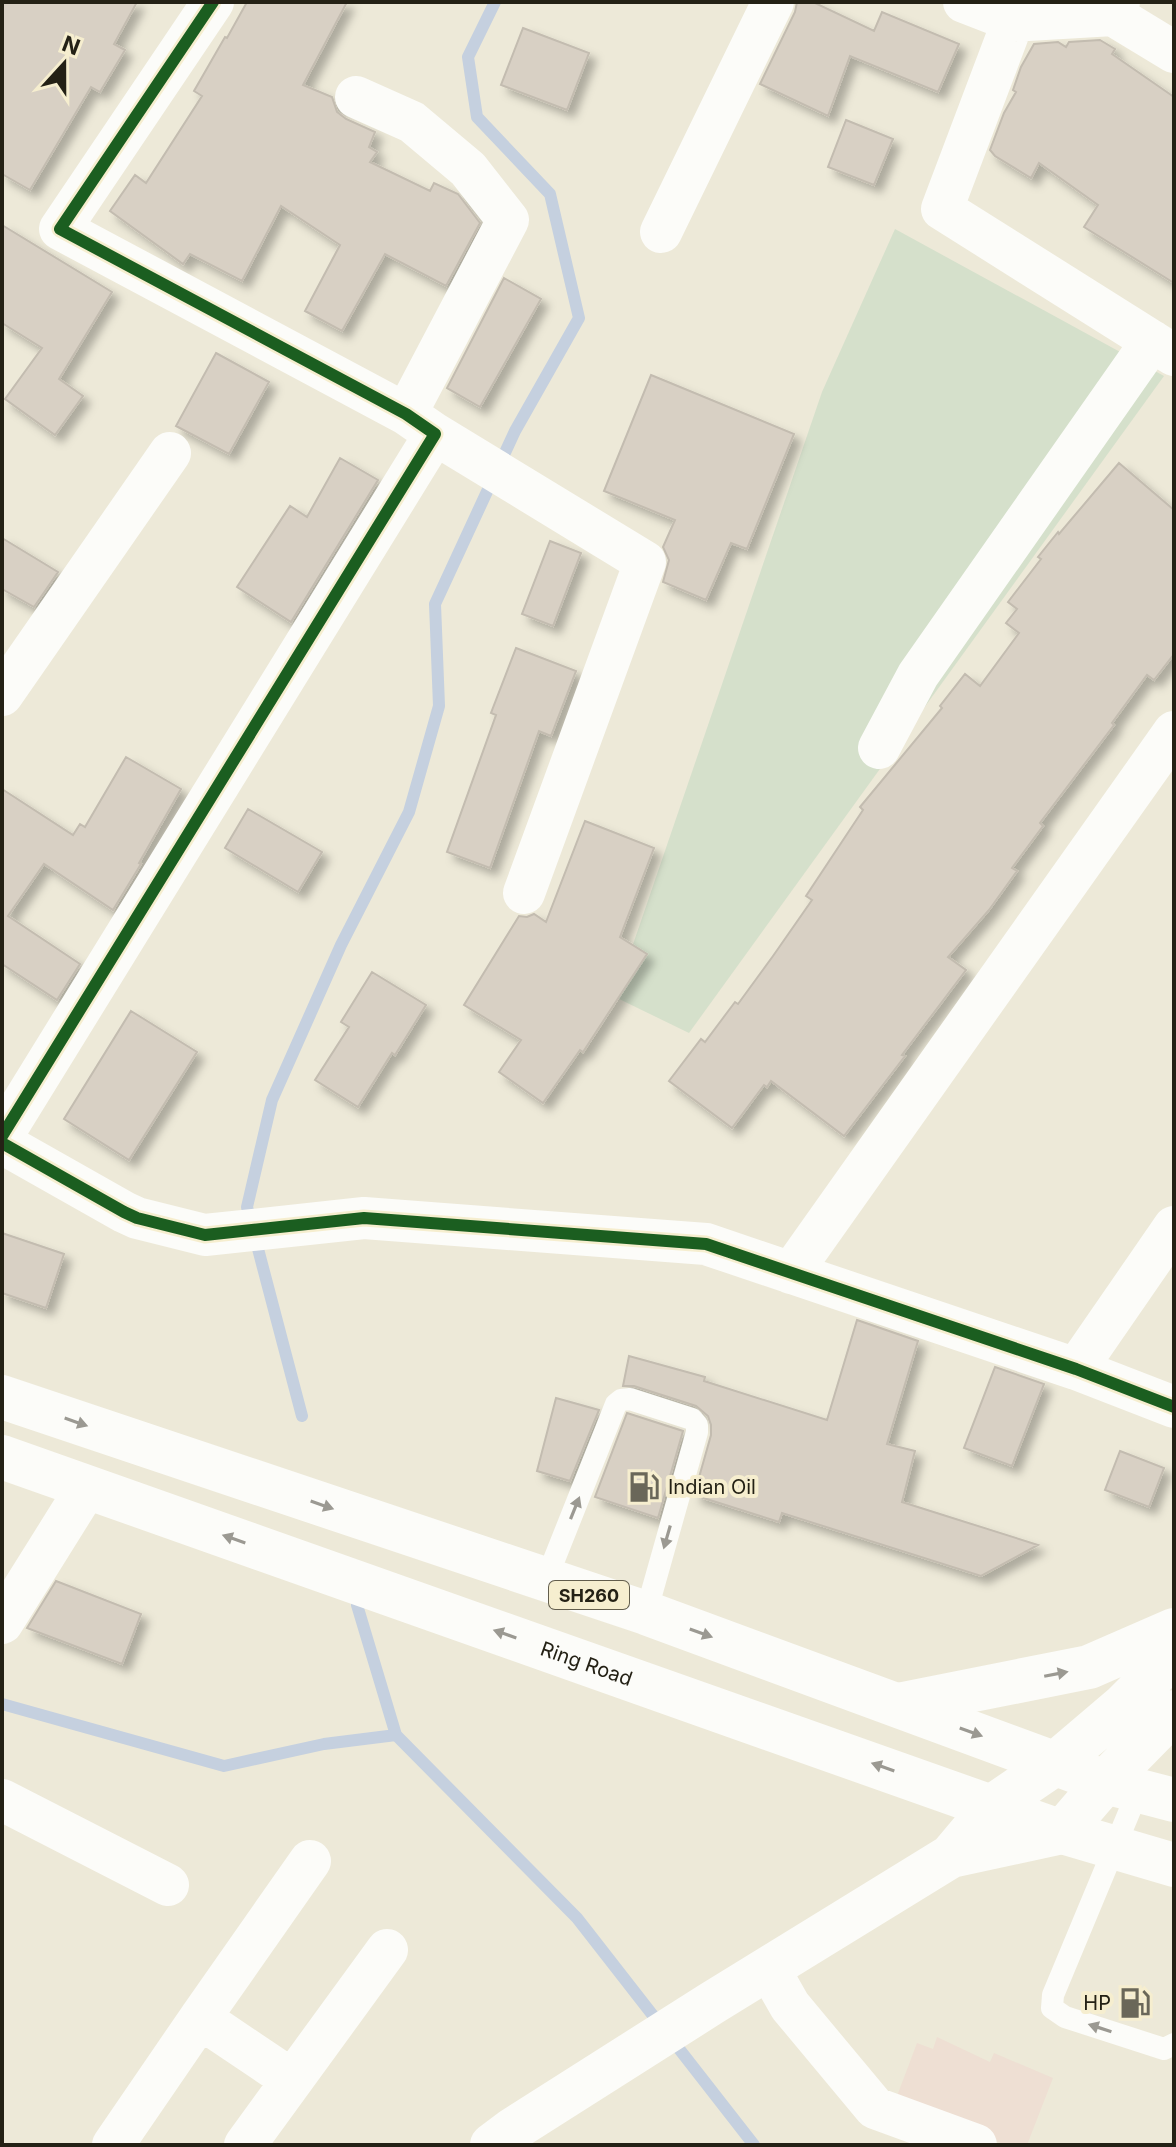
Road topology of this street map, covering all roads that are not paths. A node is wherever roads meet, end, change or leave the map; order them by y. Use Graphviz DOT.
graph roads {
  1 [pos="213,2"];
  2 [pos="773,2"];
  3 [pos="964,2"];
  4 [pos="1116,8"];
  5 [pos="1013,21"];
  6 [pos="1174,52"];
  7 [pos="356,97"];
  8 [pos="661,232"];
  9 [pos="1163,348"];
  10 [pos="421,424"];
  11 [pos="170,453"];
  12 [pos="2,695"];
  13 [pos="1174,732"];
  14 [pos="879,748"];
  15 [pos="524,893"];
  16 [pos="2,1136"];
  17 [pos="2,1143"];
  18 [pos="1174,1227"];
  19 [pos="791,1273"];
  20 [pos="1076,1369"];
  21 [pos="2,1397"];
  22 [pos="1174,1407"];
  23 [pos="2,1457"];
  24 [pos="87,1487"];
  25 [pos="546,1580"];
  26 [pos="646,1613"];
  27 [pos="2,1623"];
  28 [pos="1174,1630"];
  29 [pos="1174,1655"];
  30 [pos="898,1705"];
  31 [pos="1174,1712"];
  32 [pos="1056,1763"];
  33 [pos="1139,1791"];
  34 [pos="2,1800"];
  35 [pos="993,1806"];
  36 [pos="1062,1832"];
  37 [pos="1115,1848"];
  38 [pos="951,1856"];
  39 [pos="310,1861"];
  40 [pos="1174,1865"];
  41 [pos="168,1885"];
  42 [pos="387,1950"];
  43 [pos="769,1969"];
  44 [pos="200,2018"];
  45 [pos="1174,2044"];
  46 [pos="292,2080"];
  47 [pos="501,2143"];
  48 [pos="113,2145"];
  49 [pos="245,2145"];
  50 [pos="976,2145"];
  1 -- 10 [label="street"];
  2 -- 8 [label="street"];
  3 -- 5 [label="street"];
  4 -- 5 [label="street"];
  4 -- 6 [label="street"];
  5 -- 9 [label="street"];
  7 -- 10 [label="street"];
  9 -- 14 [label="street"];
  10 -- 15 [label="street"];
  10 -- 16 [label="street"];
  11 -- 12 [label="street"];
  13 -- 19 [label="street"];
  17 -- 19 [label="street"];
  18 -- 20 [label="street"];
  19 -- 20 [label="street"];
  20 -- 22 [label="street"];
  21 -- 25 [label="main road, SH260, one-way"];
  23 -- 24 [label="main road, Ring Road"];
  24 -- 27 [label="street"];
  35 -- 24 [label="main road, Ring Road, one-way"];
  25 -- 26 [label="main road, SH260"];
  25 -- 26 [label="lane, one-way"];
  26 -- 30 [label="main road, SH260, one-way"];
  30 -- 28 [label="main road, one-way"];
  29 -- 32 [label="main road"];
  30 -- 32 [label="main road, SH260, one-way"];
  31 -- 33 [label="main road"];
  32 -- 33 [label="main road, SH260"];
  32 -- 35 [label="main road"];
  33 -- 36 [label="main road"];
  33 -- 37 [label="lane"];
  34 -- 41 [label="street"];
  35 -- 36 [label="main road, Ring Road"];
  35 -- 38 [label="main road"];
  36 -- 37 [label="main road, Ring Road"];
  36 -- 38 [label="main road"];
  37 -- 40 [label="main road, Ring Road"];
  45 -- 37 [label="lane, one-way"];
  38 -- 43 [label="main road"];
  39 -- 44 [label="street"];
  42 -- 46 [label="street"];
  43 -- 47 [label="main road"];
  43 -- 50 [label="street"];
  44 -- 46 [label="street"];
  44 -- 48 [label="street"];
  46 -- 49 [label="street"];
}
